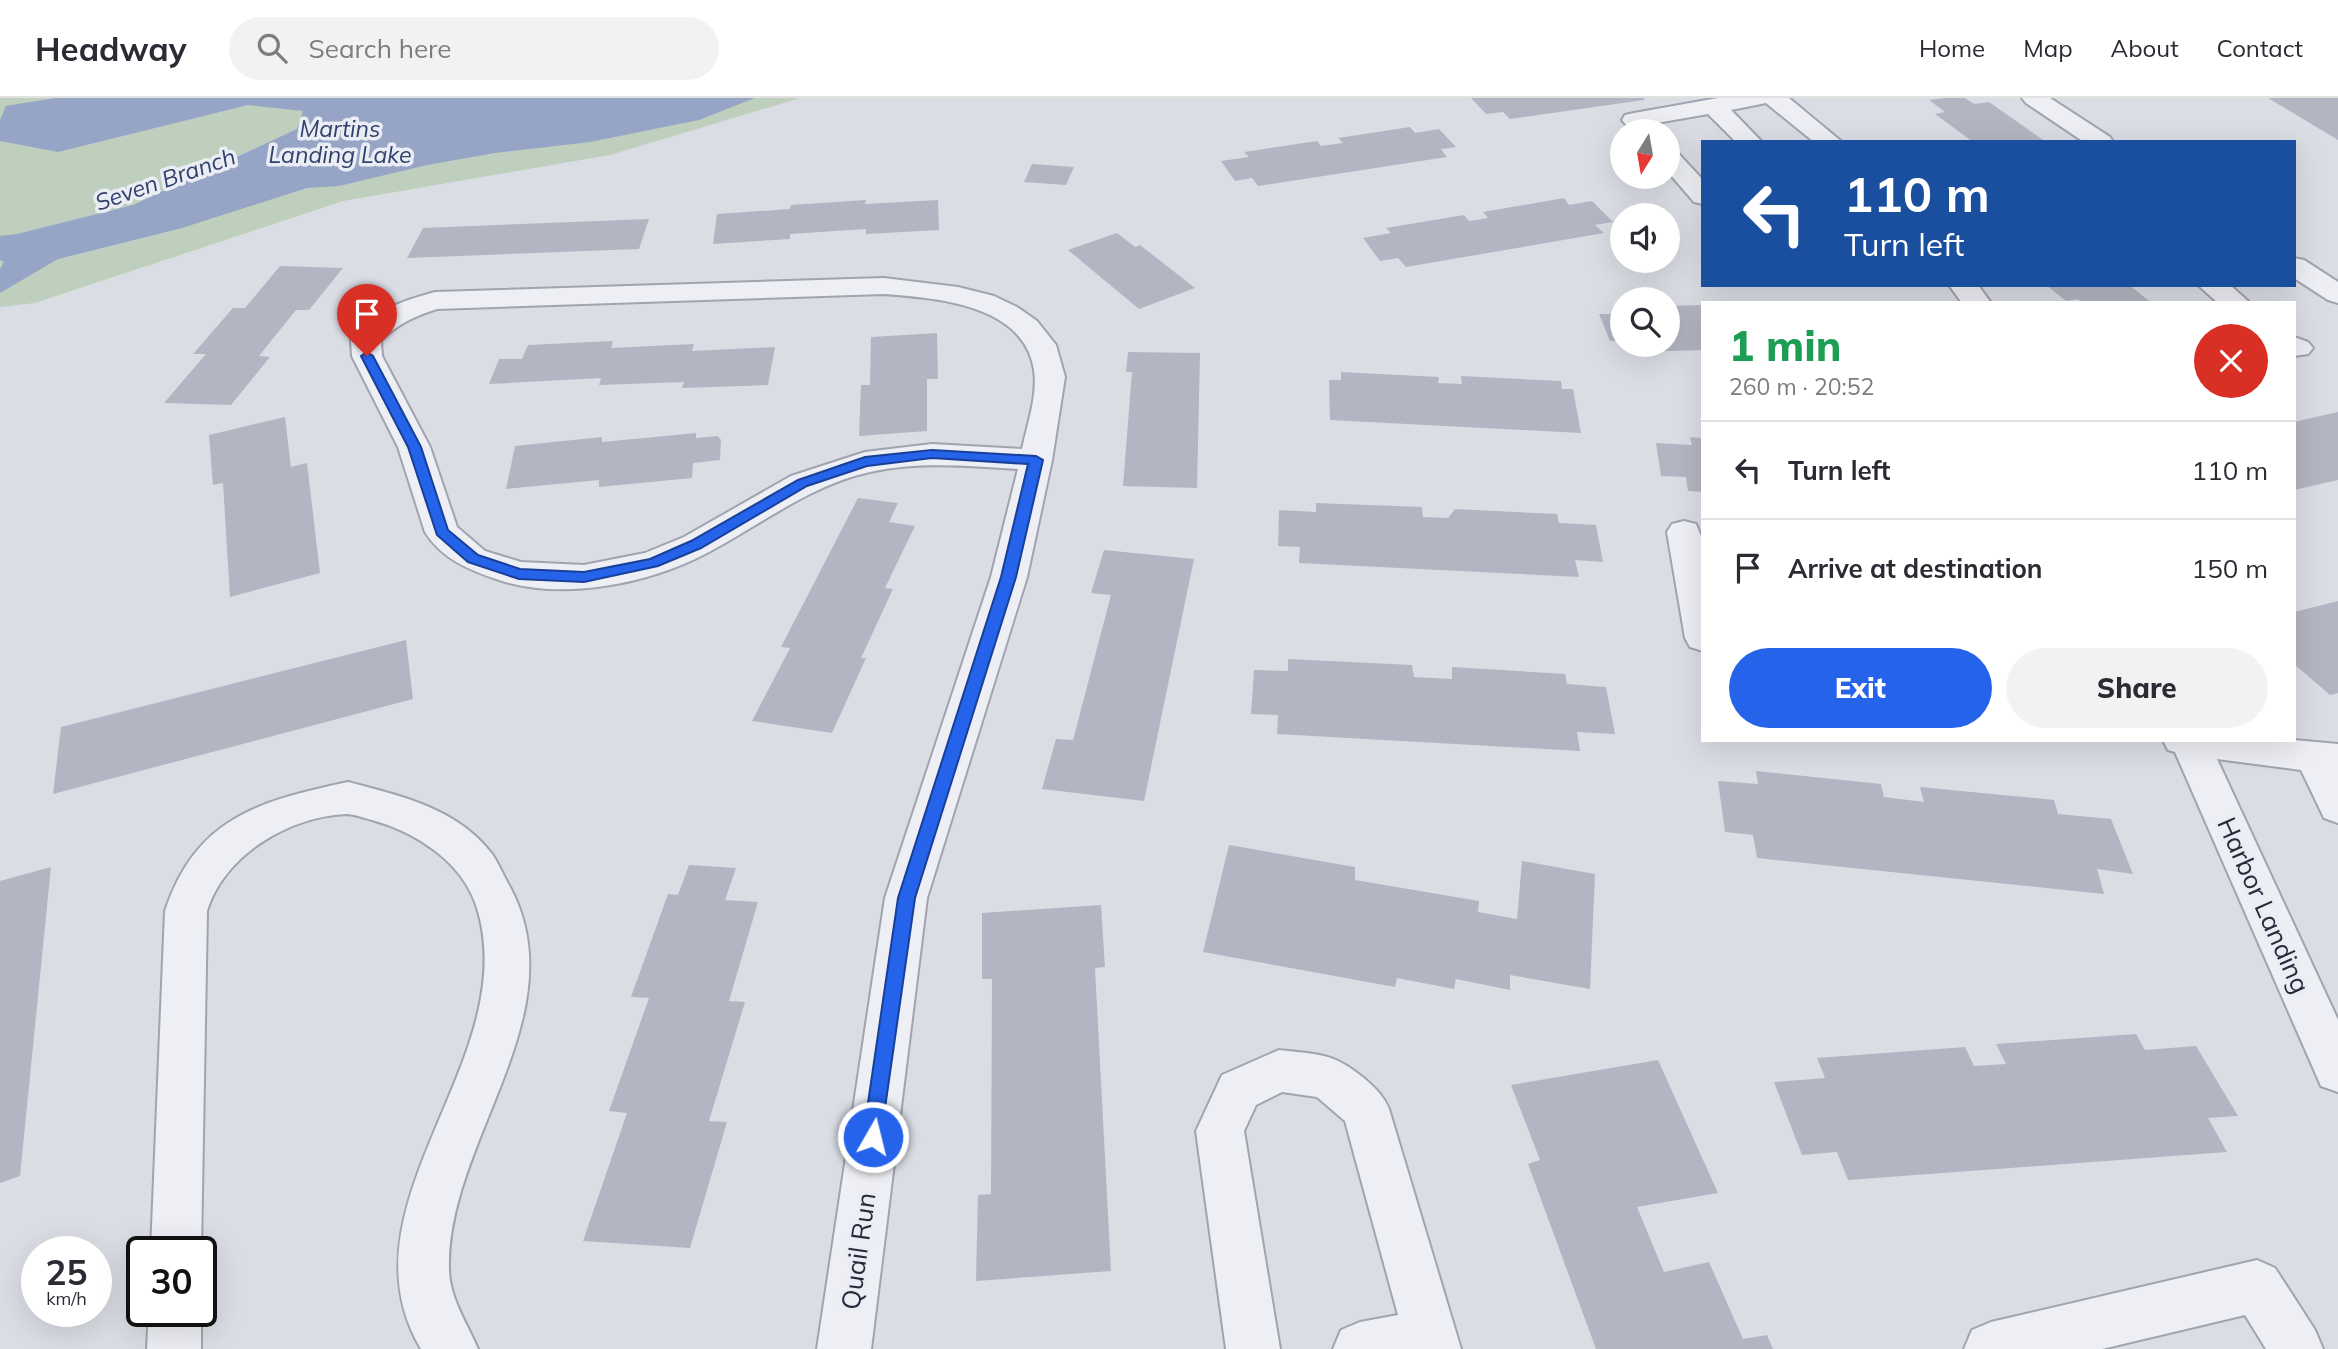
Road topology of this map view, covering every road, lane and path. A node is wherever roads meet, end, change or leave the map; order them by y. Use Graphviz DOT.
graph roads {
  1 [pos="1758,98"];
  2 [pos="1774,98"];
  3 [pos="2034,98"];
  4 [pos="1713,106"];
  5 [pos="1640,119"];
  6 [pos="1748,140"];
  7 [pos="1827,140"];
  8 [pos="2098,140"];
  9 [pos="1680,170"];
  10 [pos="1701,194"];
  11 [pos="2296,267"];
  12 [pos="1965,287"];
  13 [pos="2215,287"];
  14 [pos="2338,294"];
  15 [pos="1975,301"];
  16 [pos="2233,301"];
  17 [pos="1036,460"];
  18 [pos="1684,531"];
  19 [pos="1701,627"];
  20 [pos="2189,742"];
  21 [pos="2197,742"];
  22 [pos="2326,758"];
  23 [pos="2338,807"];
  24 [pos="2338,1071"];
  25 [pos="176,1236"];
  26 [pos="175,1327"];
  27 [pos="1432,1342"];
  28 [pos="174,1349"];
  29 [pos="451,1349"];
  30 [pos="844,1349"];
  31 [pos="1253,1349"];
  32 [pos="1360,1349"];
  33 [pos="1991,1349"];
  34 [pos="2295,1349"];
  1 -- 4 [label="street"];
  2 -- 7 [label="street"];
  3 -- 8 [label="street"];
  4 -- 5 [label="street"];
  4 -- 6 [label="street"];
  9 -- 10 [label="street"];
  11 -- 14 [label="street"];
  12 -- 15 [label="street"];
  13 -- 16 [label="street"];
  17 -- 17 [label="street, Quail Run"];
  17 -- 30 [label="street, Quail Run"];
  18 -- 19 [label="street"];
  20 -- 24 [label="street, Harbor Landing"];
  21 -- 22 [label="street"];
  22 -- 23 [label="street"];
  25 -- 29 [label="street"];
  26 -- 28 [label="street"];
  27 -- 31 [label="street"];
  27 -- 32 [label="street"];
  33 -- 34 [label="street"];
}
